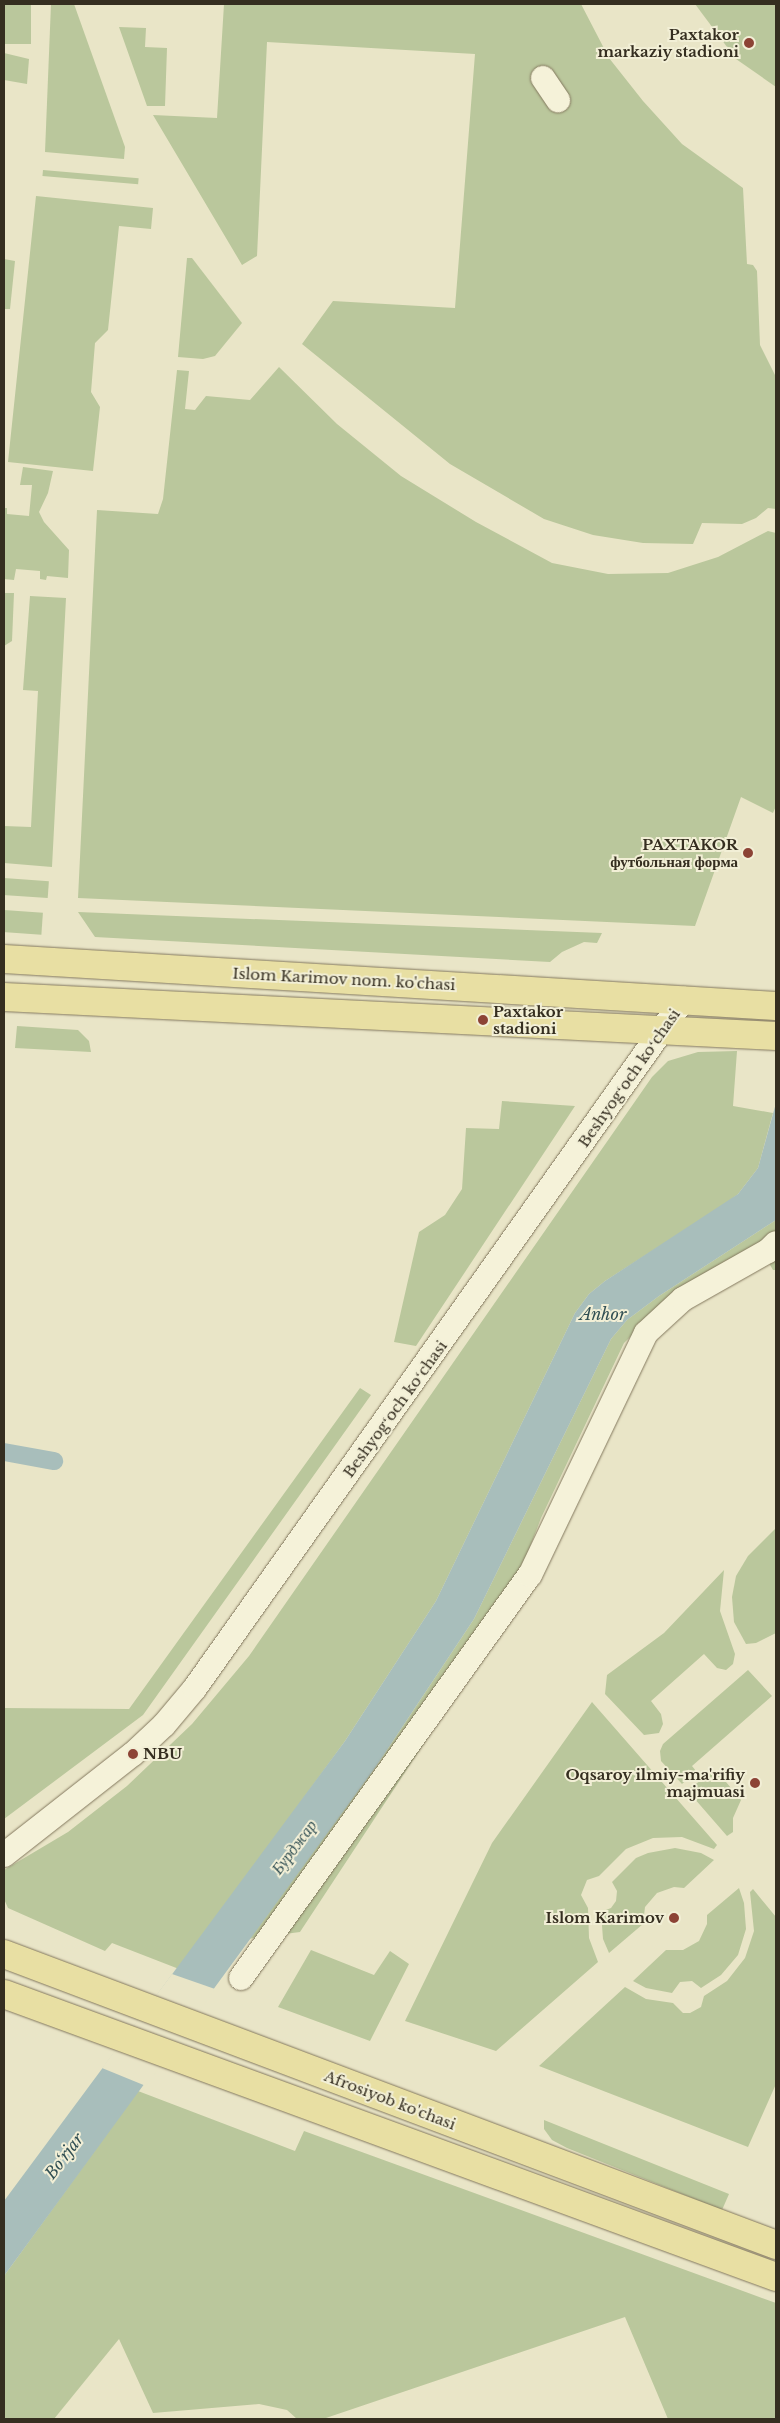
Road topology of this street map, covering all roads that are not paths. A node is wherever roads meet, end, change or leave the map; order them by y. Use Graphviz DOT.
graph roads {
  1 [pos="543,78"];
  2 [pos="558,100"];
  3 [pos="4,960"];
  4 [pos="241,974"];
  5 [pos="4,997"];
  6 [pos="684,999"];
  7 [pos="766,1005"];
  8 [pos="239,1008"];
  9 [pos="659,1028"];
  10 [pos="763,1034"];
  11 [pos="776,1243"];
  12 [pos="4,1838"];
  13 [pos="4,1855"];
  14 [pos="4,1954"];
  15 [pos="241,1978"];
  16 [pos="4,1994"];
  17 [pos="776,2246"];
  18 [pos="776,2277"];
  1 -- 2 [label="street"];
  3 -- 4 [label="main road, Islom Karimov nom. ko'chasi"];
  4 -- 6 [label="main road, Islom Karimov nom. ko'chasi"];
  4 -- 8 [label="main road"];
  5 -- 8 [label="main road"];
  6 -- 7 [label="main road, Islom Karimov nom. ko'chasi"];
  6 -- 9 [label="street, Beshyogʻoch koʻchasi"];
  8 -- 9 [label="main road"];
  9 -- 10 [label="main road"];
  9 -- 12 [label="street, Beshyogʻoch koʻchasi"];
  9 -- 13 [label="street, Beshyogʻoch koʻchasi"];
  11 -- 15 [label="street"];
  14 -- 17 [label="main road, Afrosiyob ko'chasi"];
  16 -- 18 [label="main road"];
}
